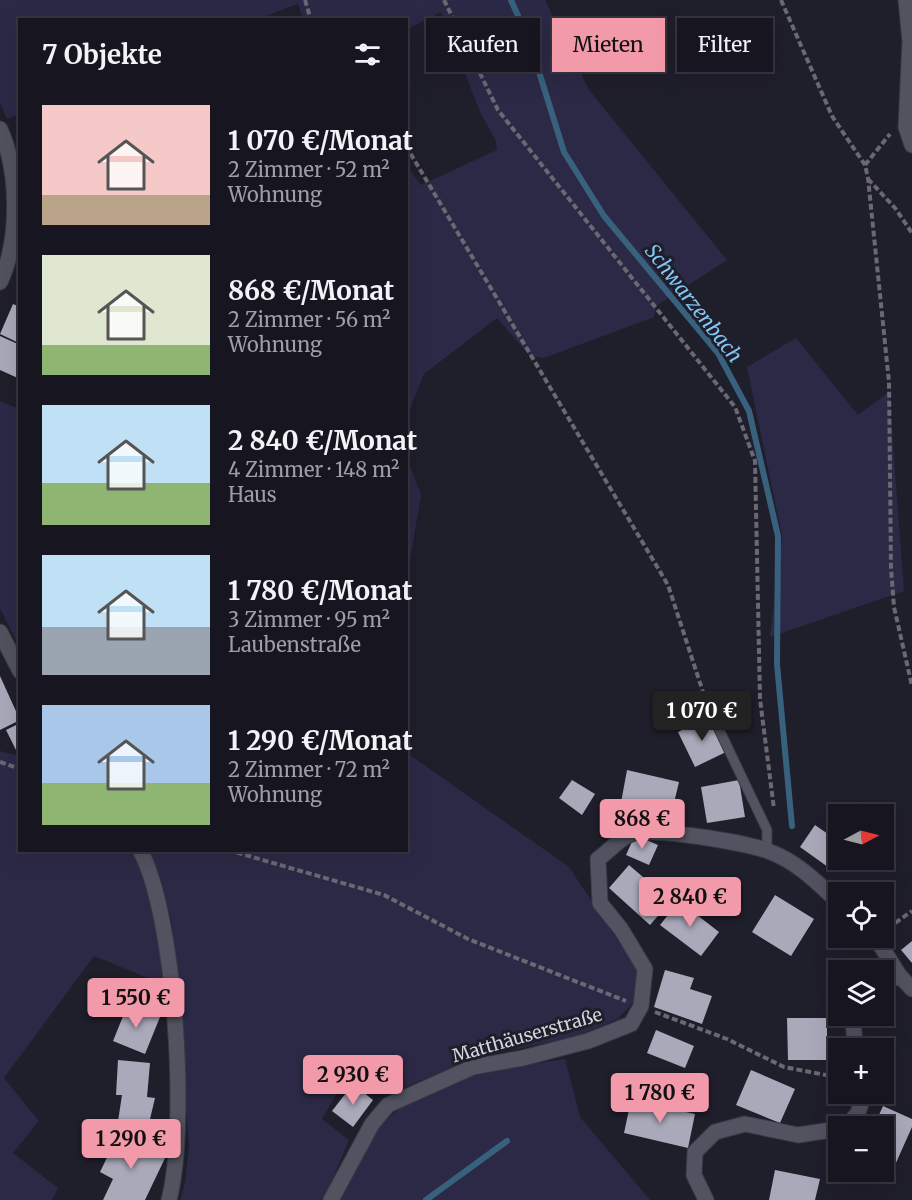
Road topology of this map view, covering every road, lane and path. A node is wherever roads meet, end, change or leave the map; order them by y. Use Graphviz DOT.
graph roads {
  1 [pos="305,0"];
  2 [pos="444,0"];
  3 [pos="781,0"];
  4 [pos="906,0"];
  5 [pos="310,18"];
  6 [pos="0,129"];
  7 [pos="912,145"];
  8 [pos="408,149"];
  9 [pos="868,178"];
  10 [pos="912,233"];
  11 [pos="0,282"];
  12 [pos="0,632"];
  13 [pos="18,667"];
  14 [pos="912,686"];
  15 [pos="707,704"];
  16 [pos="0,762"];
  17 [pos="18,768"];
  18 [pos="774,811"];
  19 [pos="767,850"];
  20 [pos="141,852"];
  21 [pos="235,852"];
  22 [pos="828,892"];
  23 [pos="912,911"];
  24 [pos="894,924"];
  25 [pos="882,948"];
  26 [pos="899,975"];
  27 [pos="894,978"];
  28 [pos="912,989"];
  29 [pos="641,1006"];
  30 [pos="828,1076"];
  31 [pos="828,1130"];
  32 [pos="704,1190"];
  33 [pos="168,1200"];
  34 [pos="331,1200"];
  1 -- 5 [label="path"];
  2 -- 18 [label="path"];
  3 -- 9 [label="path"];
  4 -- 7 [label="street"];
  6 -- 11 [label="street"];
  8 -- 15 [label="path"];
  9 -- 10 [label="path"];
  9 -- 14 [label="path"];
  12 -- 13 [label="street"];
  15 -- 19 [label="lane"];
  16 -- 17 [label="path"];
  19 -- 22 [label="street"];
  19 -- 29 [label="street"];
  20 -- 33 [label="street"];
  21 -- 29 [label="path"];
  23 -- 24 [label="path"];
  25 -- 26 [label="street"];
  26 -- 27 [label="street"];
  26 -- 28 [label="street"];
  29 -- 30 [label="path"];
  29 -- 34 [label="street, Matthäuserstraße"];
  31 -- 32 [label="street"];
}
